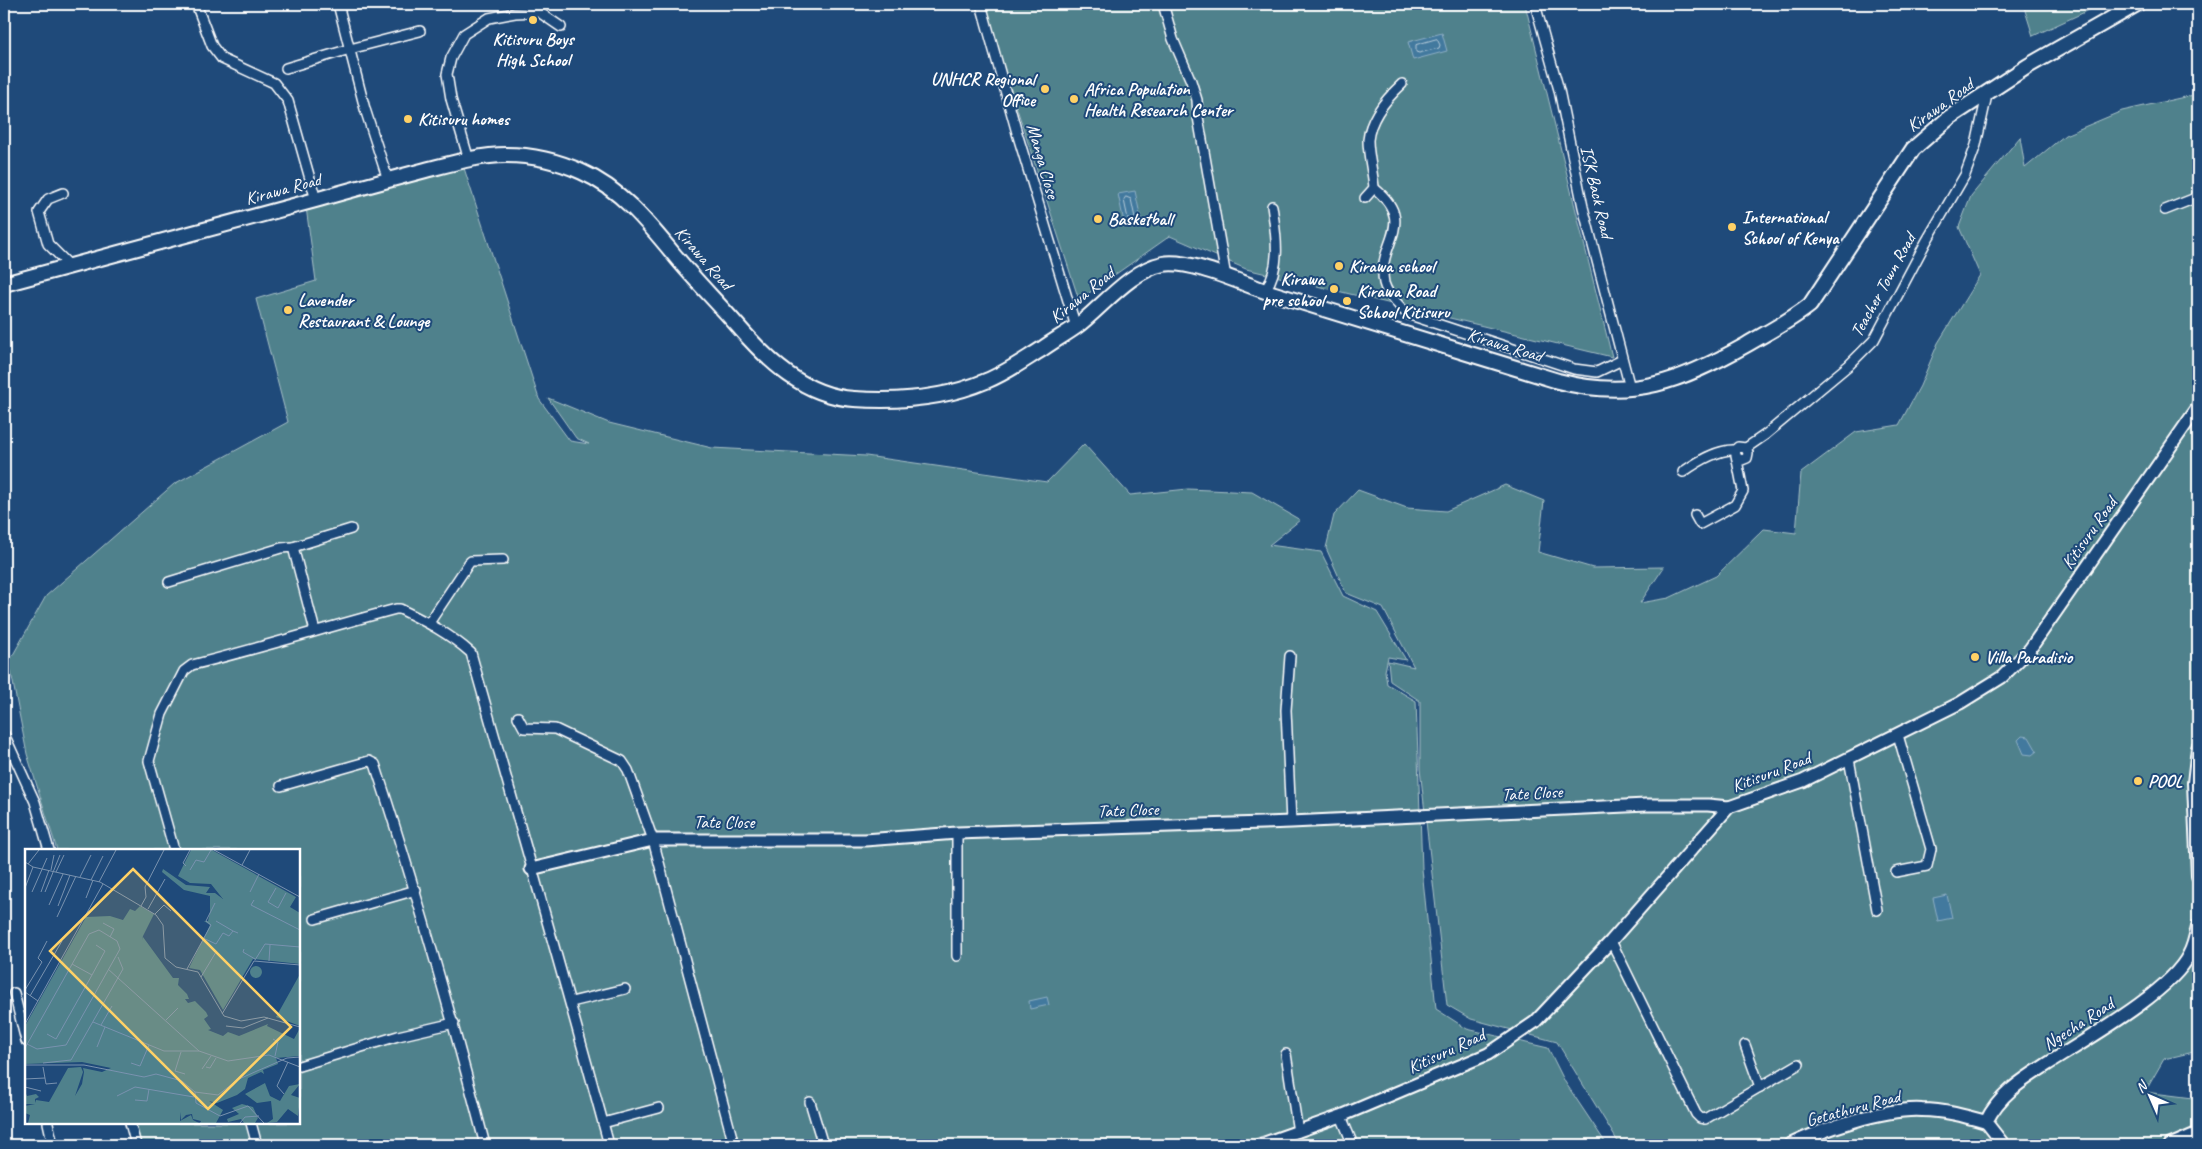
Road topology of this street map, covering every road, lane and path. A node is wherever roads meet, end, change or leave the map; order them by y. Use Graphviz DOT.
graph roads {
  1 [pos="196,4"];
  2 [pos="338,4"];
  3 [pos="981,4"];
  4 [pos="1163,4"];
  5 [pos="1535,4"];
  6 [pos="2137,4"];
  7 [pos="560,27"];
  8 [pos="420,31"];
  9 [pos="350,49"];
  10 [pos="286,68"];
  11 [pos="1402,84"];
  12 [pos="1987,95"];
  13 [pos="469,160"];
  14 [pos="388,180"];
  15 [pos="1374,188"];
  16 [pos="63,194"];
  17 [pos="2198,197"];
  18 [pos="1365,198"];
  19 [pos="316,200"];
  20 [pos="1272,206"];
  21 [pos="2165,210"];
  22 [pos="70,266"];
  23 [pos="1226,277"];
  24 [pos="4,284"];
  25 [pos="1265,291"];
  26 [pos="1076,327"];
  27 [pos="1622,360"];
  28 [pos="1630,388"];
  29 [pos="2198,407"];
  30 [pos="1736,454"];
  31 [pos="1683,472"];
  32 [pos="1695,515"];
  33 [pos="351,529"];
  34 [pos="293,547"];
  35 [pos="504,560"];
  36 [pos="170,582"];
  37 [pos="429,623"];
  38 [pos="315,631"];
  39 [pos="1290,656"];
  40 [pos="518,717"];
  41 [pos="4,734"];
  42 [pos="1898,735"];
  43 [pos="2198,748"];
  44 [pos="1849,759"];
  45 [pos="281,786"];
  46 [pos="1729,807"];
  47 [pos="1291,822"];
  48 [pos="957,833"];
  49 [pos="653,840"];
  50 [pos="49,849"];
  51 [pos="174,849"];
  52 [pos="531,869"];
  53 [pos="1896,872"];
  54 [pos="2198,876"];
  55 [pos="416,890"];
  56 [pos="1877,910"];
  57 [pos="315,919"];
  58 [pos="2198,926"];
  59 [pos="1611,941"];
  60 [pos="957,956"];
  61 [pos="625,989"];
  62 [pos="14,994"];
  63 [pos="571,1002"];
  64 [pos="454,1023"];
  65 [pos="25,1037"];
  66 [pos="1746,1045"];
  67 [pos="1286,1054"];
  68 [pos="1799,1064"];
  69 [pos="300,1066"];
  70 [pos="1760,1087"];
  71 [pos="810,1102"];
  72 [pos="659,1108"];
  73 [pos="1340,1116"];
  74 [pos="1986,1122"];
  75 [pos="603,1123"];
  76 [pos="48,1124"];
  77 [pos="130,1124"];
  78 [pos="251,1124"];
  79 [pos="1298,1132"];
  80 [pos="2198,1133"];
  81 [pos="54,1145"];
  82 [pos="136,1145"];
  83 [pos="257,1145"];
  84 [pos="485,1145"];
  85 [pos="609,1145"];
  86 [pos="734,1145"];
  87 [pos="823,1145"];
  88 [pos="1258,1145"];
  89 [pos="1353,1145"];
  90 [pos="1790,1145"];
  91 [pos="2004,1145"];
  92 [pos="2170,1145"];
  1 -- 19 [label="street"];
  2 -- 9 [label="street"];
  3 -- 26 [label="street, Manga Close"];
  4 -- 23 [label="street"];
  5 -- 27 [label="street, ISK Back Road"];
  6 -- 12 [label="main road, Kirawa Road"];
  7 -- 13 [label="street"];
  8 -- 9 [label="street"];
  9 -- 10 [label="street"];
  9 -- 14 [label="street"];
  11 -- 15 [label="street"];
  12 -- 28 [label="main road, Kirawa Road"];
  12 -- 30 [label="street, Teacher Town Road"];
  13 -- 14 [label="main road, Kirawa Road"];
  13 -- 26 [label="main road, Kirawa Road"];
  14 -- 19 [label="main road, Kirawa Road"];
  15 -- 18 [label="street"];
  15 -- 27 [label="street"];
  16 -- 22 [label="street"];
  17 -- 21 [label="street"];
  19 -- 22 [label="main road, Kirawa Road"];
  20 -- 25 [label="street"];
  22 -- 24 [label="main road, Kirawa Road"];
  23 -- 25 [label="main road, Kirawa Road"];
  23 -- 26 [label="main road, Kirawa Road"];
  25 -- 28 [label="main road, Kirawa Road"];
  27 -- 28 [label="street, ISK Back Road"];
  29 -- 42 [label="street, Kitisuru Road"];
  30 -- 31 [label="street"];
  30 -- 32 [label="street"];
  33 -- 34 [label="street"];
  34 -- 36 [label="street"];
  34 -- 38 [label="street"];
  35 -- 37 [label="street"];
  37 -- 38 [label="street"];
  37 -- 52 [label="street"];
  38 -- 51 [label="street"];
  39 -- 47 [label="street"];
  40 -- 49 [label="street"];
  41 -- 50 [label="street"];
  42 -- 44 [label="street, Kitisuru Road"];
  42 -- 53 [label="street"];
  43 -- 54 [label="main road"];
  44 -- 46 [label="street, Kitisuru Road"];
  44 -- 56 [label="street"];
  45 -- 55 [label="street"];
  46 -- 47 [label="street, Tate Close"];
  46 -- 59 [label="street, Kitisuru Road"];
  47 -- 48 [label="street, Tate Close"];
  48 -- 49 [label="street, Tate Close"];
  48 -- 60 [label="street"];
  49 -- 52 [label="street, Tate Close"];
  49 -- 86 [label="street"];
  52 -- 63 [label="street"];
  55 -- 57 [label="street"];
  55 -- 64 [label="street"];
  58 -- 74 [label="main road, Ngecha Road"];
  59 -- 70 [label="street"];
  59 -- 73 [label="street, Kitisuru Road"];
  61 -- 63 [label="street"];
  62 -- 65 [label="street"];
  63 -- 75 [label="street"];
  64 -- 69 [label="street"];
  64 -- 84 [label="street"];
  66 -- 70 [label="street"];
  67 -- 79 [label="street"];
  68 -- 70 [label="street"];
  71 -- 87 [label="street"];
  72 -- 75 [label="street"];
  73 -- 79 [label="street, Kitisuru Road"];
  73 -- 89 [label="street"];
  74 -- 90 [label="main road, Getathuru Road"];
  74 -- 91 [label="street"];
  75 -- 85 [label="street"];
  76 -- 81 [label="street"];
  77 -- 82 [label="street"];
  78 -- 83 [label="street"];
  79 -- 88 [label="street, Kitisuru Road"];
  80 -- 92 [label="street"];
}
